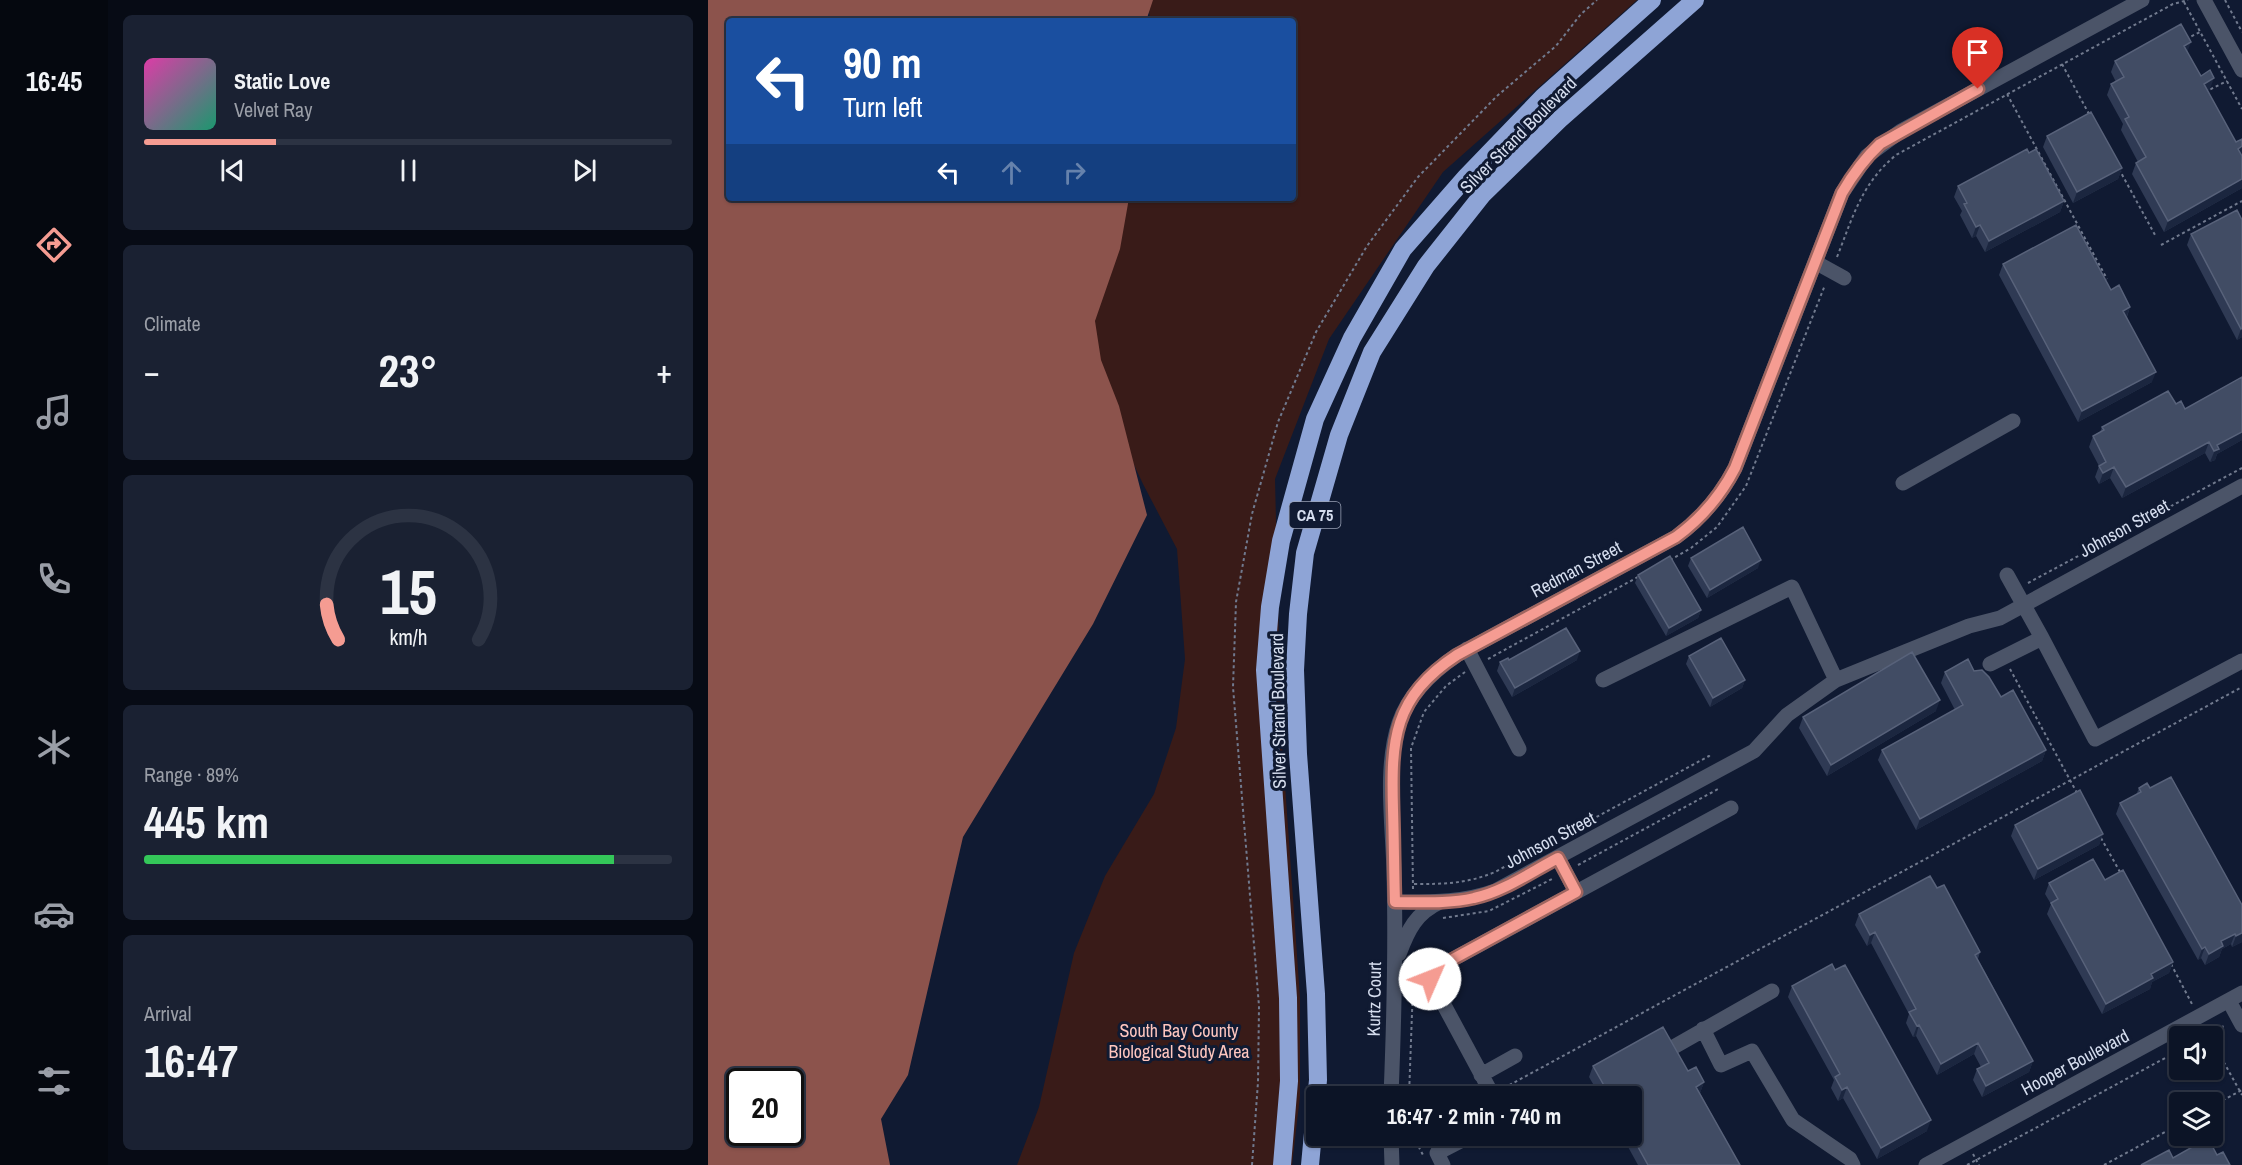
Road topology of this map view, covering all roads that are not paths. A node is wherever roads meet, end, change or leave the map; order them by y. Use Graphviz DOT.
graph roads {
  1 [pos="1652,0"];
  2 [pos="1695,0"];
  3 [pos="2142,0"];
  4 [pos="2204,0"];
  5 [pos="2242,69"];
  6 [pos="1815,262"];
  7 [pos="1844,278"];
  8 [pos="2013,421"];
  9 [pos="1904,483"];
  10 [pos="2242,486"];
  11 [pos="2007,575"];
  12 [pos="2024,605"];
  13 [pos="2042,638"];
  14 [pos="1467,649"];
  15 [pos="2242,661"];
  16 [pos="1990,664"];
  17 [pos="1603,680"];
  18 [pos="1836,680"];
  19 [pos="1519,749"];
  20 [pos="1731,808"];
  21 [pos="1558,858"];
  22 [pos="1576,892"];
  23 [pos="1395,902"];
  24 [pos="1440,902"];
  25 [pos="1772,991"];
  26 [pos="1394,994"];
  27 [pos="2235,997"];
  28 [pos="2240,1022"];
  29 [pos="1703,1029"];
  30 [pos="1670,1048"];
  31 [pos="1515,1056"];
  32 [pos="1481,1075"];
  33 [pos="1391,1086"];
  34 [pos="1487,1086"];
  35 [pos="1391,1146"];
  36 [pos="1451,1146"];
  37 [pos="1282,1165"];
  38 [pos="1310,1165"];
  39 [pos="1392,1165"];
  40 [pos="1443,1165"];
  41 [pos="1853,1165"];
  42 [pos="1926,1165"];
  1 -- 37 [label="highway, Silver Strand Boulevard / CA 75"];
  2 -- 38 [label="highway, Silver Strand Boulevard / CA 75"];
  3 -- 6 [label="street, Redman Street"];
  4 -- 5 [label="street"];
  6 -- 7 [label="street"];
  6 -- 14 [label="street, Redman Street"];
  8 -- 9 [label="street"];
  10 -- 12 [label="street, Johnson Street"];
  11 -- 12 [label="street"];
  12 -- 13 [label="street"];
  12 -- 18 [label="street, Johnson Street"];
  13 -- 15 [label="street"];
  13 -- 16 [label="street"];
  14 -- 19 [label="street"];
  14 -- 23 [label="street, Redman Street"];
  17 -- 18 [label="street"];
  18 -- 21 [label="street, Johnson Street"];
  20 -- 22 [label="street"];
  21 -- 22 [label="street"];
  21 -- 24 [label="street, Johnson Street"];
  22 -- 32 [label="street"];
  23 -- 24 [label="street, Johnson Street"];
  23 -- 26 [label="street, Kurtz Court"];
  24 -- 26 [label="street"];
  25 -- 29 [label="street"];
  26 -- 33 [label="street, Kurtz Court"];
  27 -- 28 [label="street"];
  27 -- 42 [label="street, Hooper Boulevard"];
  29 -- 30 [label="street"];
  29 -- 41 [label="street"];
  31 -- 32 [label="street"];
  32 -- 34 [label="street"];
  35 -- 39 [label="street"];
  36 -- 40 [label="street"];
}
